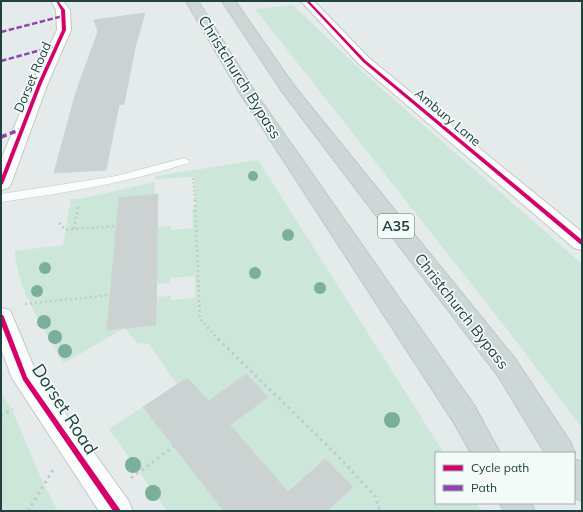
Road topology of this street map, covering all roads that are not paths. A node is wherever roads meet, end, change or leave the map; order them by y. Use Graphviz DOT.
graph roads {
  1 [pos="56,1"];
  2 [pos="192,1"];
  3 [pos="228,1"];
  4 [pos="306,1"];
  5 [pos="184,161"];
  6 [pos="1,184"];
  7 [pos="1,198"];
  8 [pos="582,242"];
  9 [pos="12,310"];
  10 [pos="485,452"];
  11 [pos="560,452"];
  12 [pos="575,475"];
  13 [pos="582,486"];
  14 [pos="112,503"];
  1 -- 6 [label="street, Dorset Road"];
  2 -- 10 [label="main road, Christchurch Bypass"];
  3 -- 11 [label="main road, Christchurch Bypass / A35"];
  4 -- 8 [label="street, Ambury Lane"];
  5 -- 7 [label="lane"];
  9 -- 14 [label="street, Dorset Road"];
  12 -- 13 [label="main road"];
}
